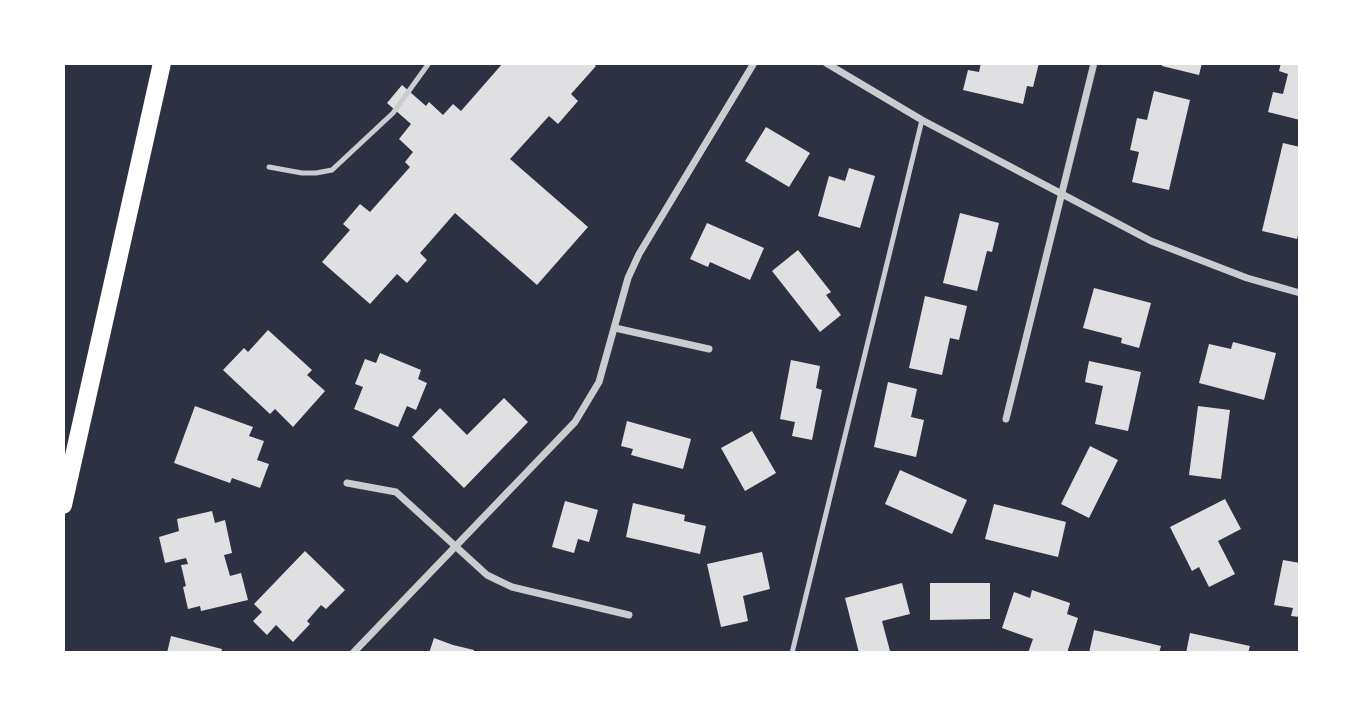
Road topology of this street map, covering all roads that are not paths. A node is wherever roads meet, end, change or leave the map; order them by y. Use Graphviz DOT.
graph roads {
  1 [pos="162,63"];
  2 [pos="429,63"];
  3 [pos="754,63"];
  4 [pos="826,63"];
  5 [pos="1094,63"];
  6 [pos="922,120"];
  7 [pos="269,167"];
  8 [pos="1062,195"];
  9 [pos="1300,293"];
  10 [pos="615,328"];
  11 [pos="709,349"];
  12 [pos="1006,419"];
  13 [pos="347,483"];
  14 [pos="63,505"];
  15 [pos="456,546"];
  16 [pos="629,614"];
  17 [pos="353,653"];
  18 [pos="792,653"];
  1 -- 14 [label="main road"];
  2 -- 7 [label="lane"];
  3 -- 10 [label="street"];
  4 -- 6 [label="street"];
  5 -- 8 [label="street"];
  6 -- 8 [label="street"];
  6 -- 18 [label="lane"];
  8 -- 9 [label="street"];
  8 -- 12 [label="street"];
  10 -- 11 [label="street"];
  10 -- 15 [label="street"];
  13 -- 15 [label="street"];
  15 -- 16 [label="street"];
  15 -- 17 [label="street"];
}
